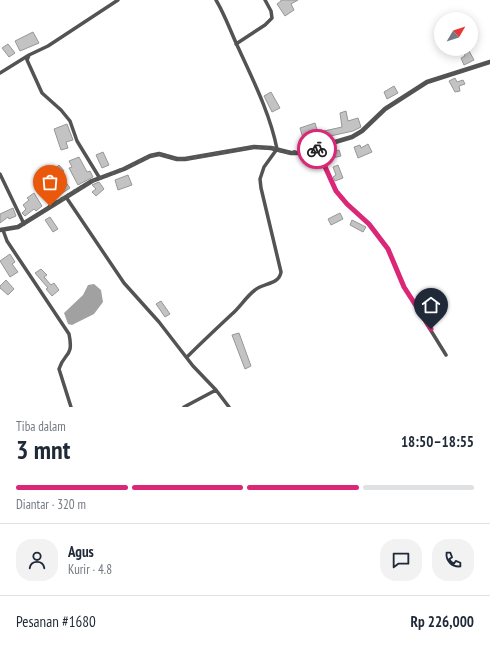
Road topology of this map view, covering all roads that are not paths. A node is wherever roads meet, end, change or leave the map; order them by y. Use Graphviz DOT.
graph roads {
  1 [pos="118,0"];
  2 [pos="216,0"];
  3 [pos="264,0"];
  4 [pos="236,44"];
  5 [pos="29,55"];
  6 [pos="490,62"];
  7 [pos="0,73"];
  8 [pos="316,147"];
  9 [pos="277,149"];
  10 [pos="0,174"];
  11 [pos="99,177"];
  12 [pos="66,197"];
  13 [pos="24,224"];
  14 [pos="1,230"];
  15 [pos="446,355"];
  16 [pos="187,357"];
  17 [pos="216,390"];
  18 [pos="71,407"];
  19 [pos="184,407"];
  20 [pos="229,407"];
  1 -- 5 [label="street"];
  2 -- 4 [label="street"];
  3 -- 4 [label="street"];
  4 -- 9 [label="street"];
  5 -- 7 [label="street"];
  5 -- 11 [label="street"];
  6 -- 8 [label="street"];
  8 -- 9 [label="street"];
  8 -- 15 [label="street"];
  9 -- 11 [label="street"];
  9 -- 16 [label="street"];
  10 -- 13 [label="street"];
  11 -- 12 [label="street"];
  12 -- 13 [label="street"];
  12 -- 16 [label="street"];
  13 -- 14 [label="street"];
  14 -- 18 [label="street"];
  16 -- 17 [label="street"];
  17 -- 19 [label="street"];
  17 -- 20 [label="street"];
}
